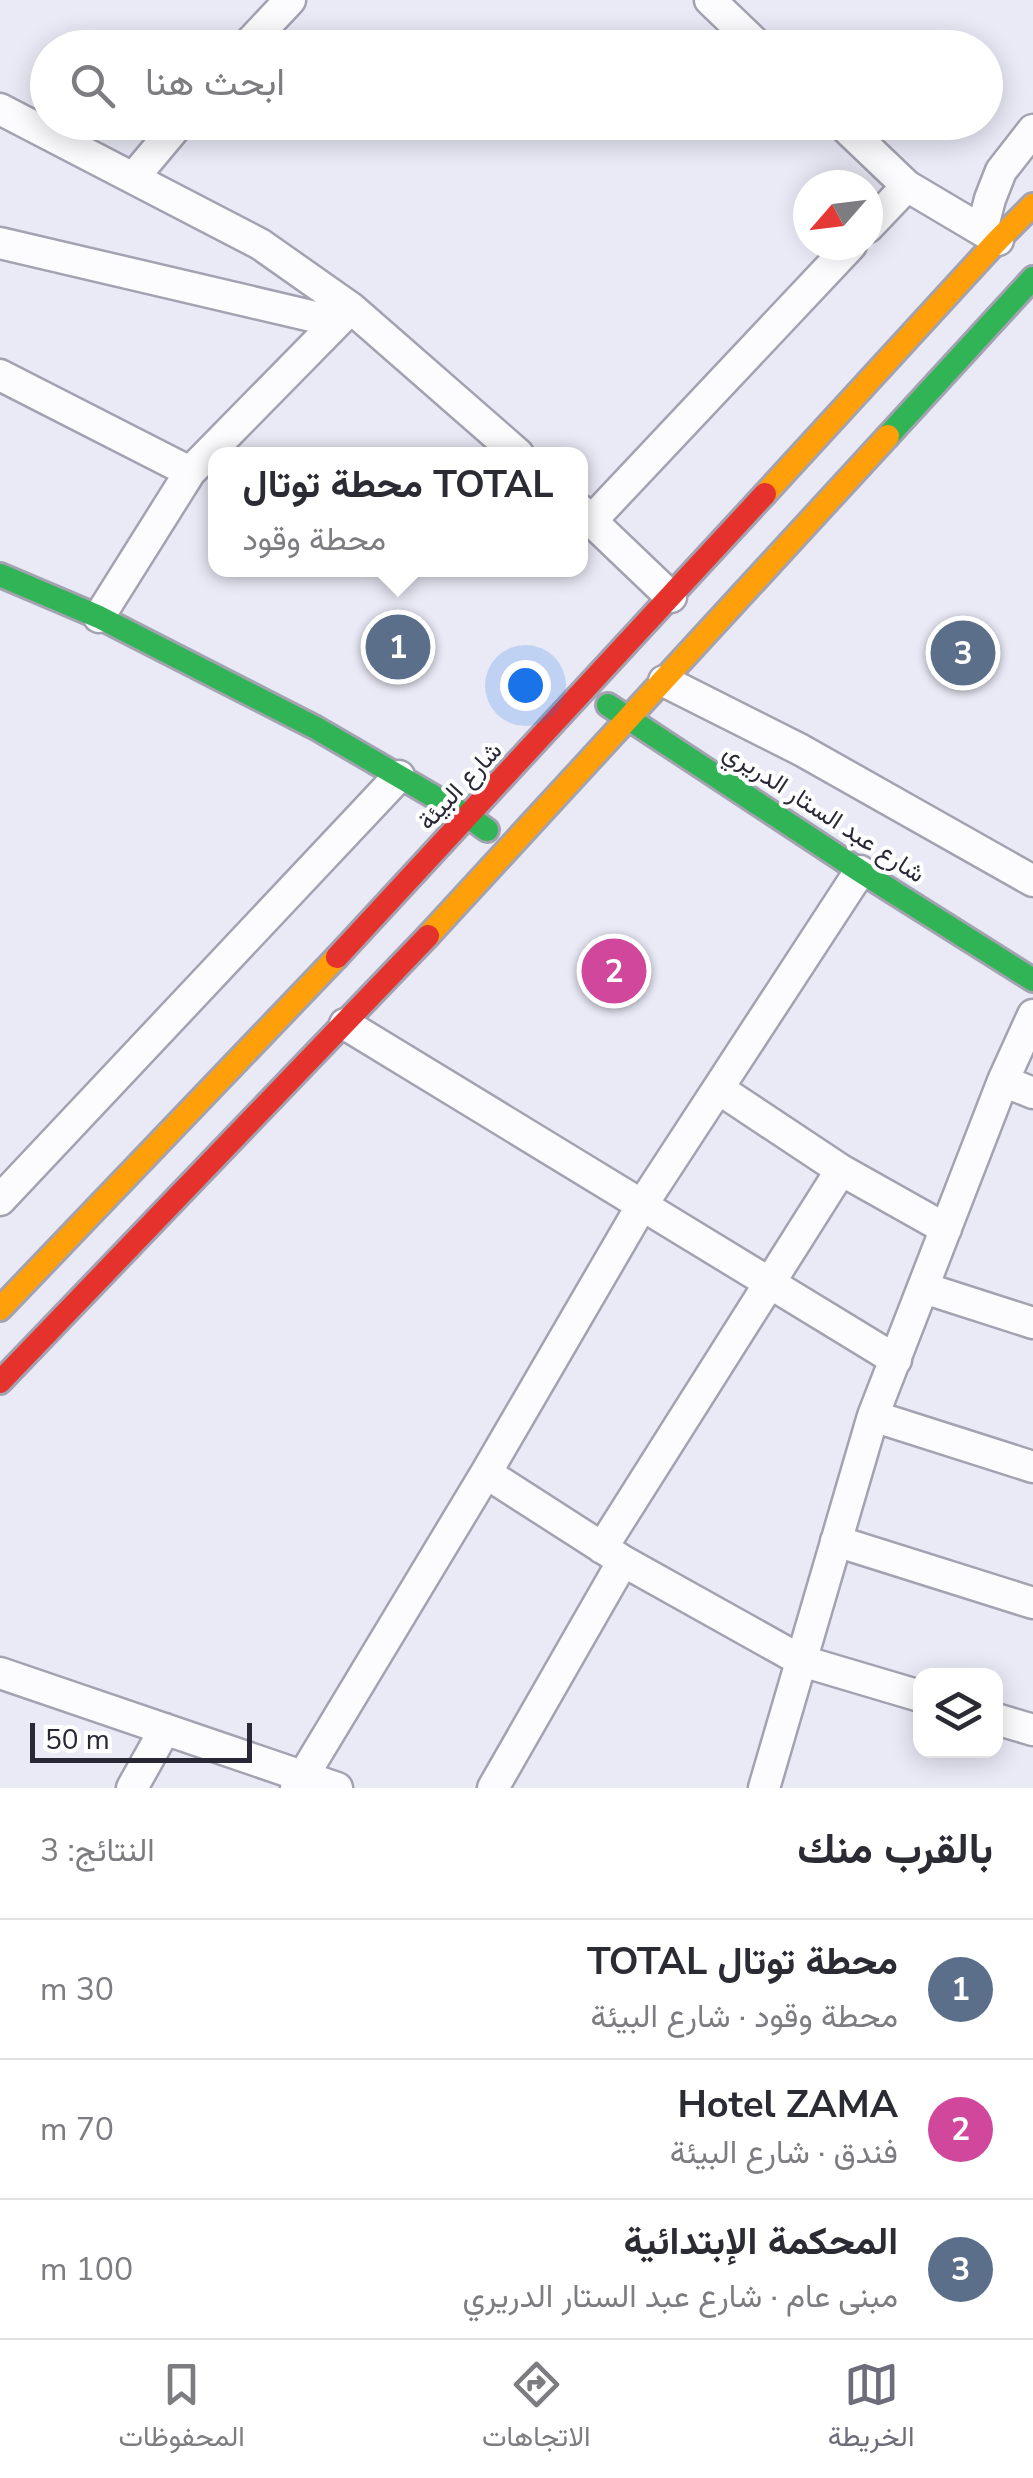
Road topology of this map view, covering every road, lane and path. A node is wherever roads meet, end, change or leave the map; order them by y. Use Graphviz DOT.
graph roads {
  1 [pos="290,0"];
  2 [pos="711,0"];
  3 [pos="262,30"];
  4 [pos="742,30"];
  5 [pos="0,108"];
  6 [pos="30,123"];
  7 [pos="1033,130"];
  8 [pos="62,140"];
  9 [pos="165,140"];
  10 [pos="859,140"];
  11 [pos="134,177"];
  12 [pos="907,186"];
  13 [pos="1033,206"];
  14 [pos="883,211"];
  15 [pos="990,235"];
  16 [pos="0,243"];
  17 [pos="836,260"];
  18 [pos="1033,278"];
  19 [pos="344,315"];
  20 [pos="0,375"];
  21 [pos="215,447"];
  22 [pos="509,447"];
  23 [pos="208,454"];
  24 [pos="190,472"];
  25 [pos="588,513"];
  26 [pos="588,517"];
  27 [pos="0,575"];
  28 [pos="671,598"];
  29 [pos="99,617"];
  30 [pos="664,681"];
  31 [pos="586,690"];
  32 [pos="628,719"];
  33 [pos="399,776"];
  34 [pos="469,817"];
  35 [pos="511,847"];
  36 [pos="860,870"];
  37 [pos="1033,881"];
  38 [pos="1033,980"];
  39 [pos="1033,1015"];
  40 [pos="345,1024"];
  41 [pos="1003,1082"];
  42 [pos="249,1088"];
  43 [pos="719,1090"];
  44 [pos="1033,1093"];
  45 [pos="840,1170"];
  46 [pos="0,1200"];
  47 [pos="642,1205"];
  48 [pos="946,1228"];
  49 [pos="770,1284"];
  50 [pos="924,1288"];
  51 [pos="0,1309"];
  52 [pos="1033,1323"];
  53 [pos="896,1360"];
  54 [pos="0,1382"];
  55 [pos="872,1416"];
  56 [pos="1033,1467"];
  57 [pos="486,1474"];
  58 [pos="836,1542"];
  59 [pos="613,1555"];
  60 [pos="1033,1603"];
  61 [pos="802,1661"];
  62 [pos="0,1673"];
  63 [pos="913,1694"];
  64 [pos="1003,1721"];
  65 [pos="165,1730"];
  66 [pos="1033,1730"];
  67 [pos="299,1782"];
  68 [pos="774,1785"];
  69 [pos="132,1788"];
  70 [pos="337,1788"];
  71 [pos="493,1788"];
  1 -- 3 [label="street"];
  2 -- 4 [label="street"];
  5 -- 6 [label="street"];
  7 -- 15 [label="street"];
  8 -- 11 [label="street"];
  9 -- 11 [label="street"];
  10 -- 12 [label="street"];
  11 -- 19 [label="street"];
  12 -- 14 [label="street"];
  12 -- 15 [label="street"];
  13 -- 15 [label="main road, شارع البيئة"];
  15 -- 28 [label="main road, شارع البيئة"];
  16 -- 19 [label="street"];
  17 -- 25 [label="street"];
  18 -- 30 [label="main road"];
  19 -- 21 [label="street"];
  19 -- 22 [label="street"];
  20 -- 24 [label="street"];
  23 -- 24 [label="street"];
  24 -- 29 [label="street"];
  26 -- 28 [label="street"];
  27 -- 29 [label="main road"];
  28 -- 31 [label="main road, شارع البيئة"];
  29 -- 33 [label="main road"];
  30 -- 32 [label="main road"];
  30 -- 37 [label="street"];
  31 -- 32 [label="main road, شارع عبد الستار الدريري"];
  31 -- 34 [label="main road, شارع البيئة"];
  32 -- 35 [label="main road"];
  32 -- 36 [label="main road, شارع عبد الستار الدريري"];
  33 -- 34 [label="main road"];
  33 -- 46 [label="street"];
  34 -- 35 [label="main road"];
  34 -- 42 [label="main road, شارع البيئة"];
  35 -- 40 [label="main road"];
  36 -- 38 [label="main road, شارع عبد الستار الدريري"];
  36 -- 43 [label="street"];
  39 -- 41 [label="street"];
  40 -- 42 [label="main road"];
  40 -- 47 [label="street"];
  41 -- 44 [label="street"];
  41 -- 48 [label="street"];
  42 -- 51 [label="main road, شارع البيئة"];
  42 -- 54 [label="main road"];
  43 -- 45 [label="street"];
  43 -- 47 [label="street"];
  45 -- 48 [label="street"];
  45 -- 49 [label="street"];
  47 -- 49 [label="street"];
  47 -- 57 [label="street"];
  48 -- 50 [label="street"];
  49 -- 53 [label="street"];
  49 -- 59 [label="street"];
  50 -- 52 [label="street"];
  50 -- 53 [label="street"];
  53 -- 55 [label="street"];
  55 -- 56 [label="street"];
  55 -- 58 [label="street"];
  57 -- 59 [label="street"];
  57 -- 67 [label="street"];
  58 -- 60 [label="street"];
  58 -- 61 [label="street"];
  59 -- 61 [label="street"];
  59 -- 71 [label="street"];
  61 -- 63 [label="street"];
  61 -- 68 [label="street"];
  62 -- 65 [label="street"];
  64 -- 66 [label="street"];
  65 -- 67 [label="street"];
  65 -- 69 [label="street"];
  67 -- 70 [label="street"];
}
